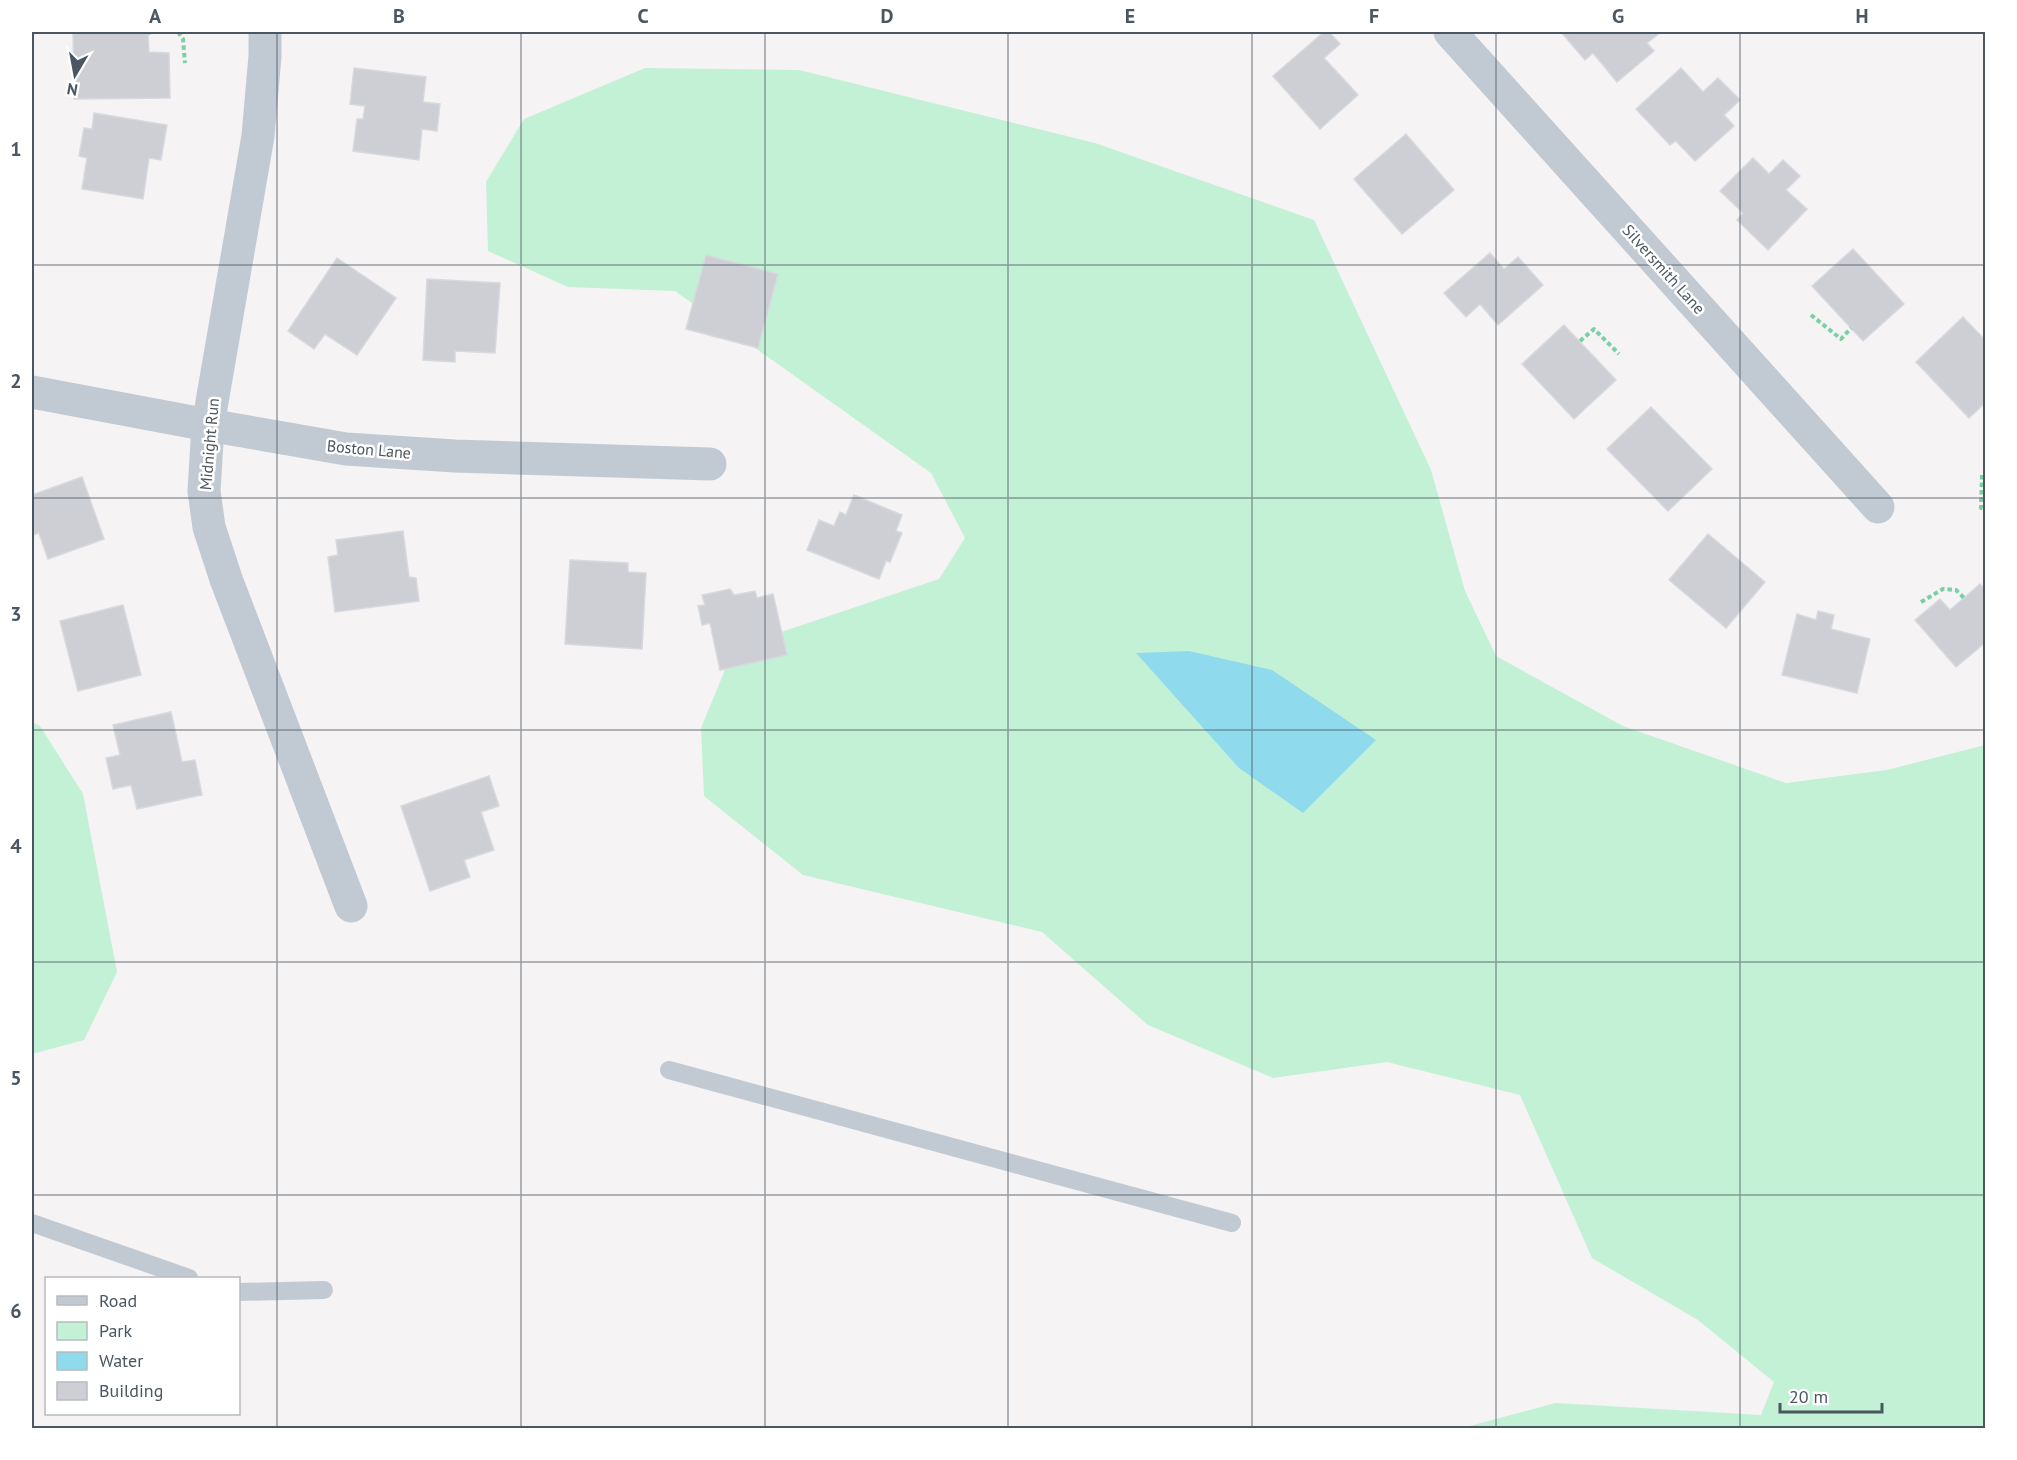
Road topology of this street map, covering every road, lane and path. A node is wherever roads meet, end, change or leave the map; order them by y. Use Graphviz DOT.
graph roads {
  1 [pos="178,32"];
  2 [pos="265,32"];
  3 [pos="1450,32"];
  4 [pos="186,63"];
  5 [pos="1811,315"];
  6 [pos="1851,328"];
  7 [pos="1580,341"];
  8 [pos="1619,354"];
  9 [pos="32,392"];
  10 [pos="208,425"];
  11 [pos="710,464"];
  12 [pos="1983,475"];
  13 [pos="1878,507"];
  14 [pos="1986,509"];
  15 [pos="1964,598"];
  16 [pos="1921,602"];
  17 [pos="351,906"];
  18 [pos="669,1070"];
  19 [pos="32,1223"];
  20 [pos="1232,1223"];
  21 [pos="186,1277"];
  22 [pos="324,1290"];
  23 [pos="240,1292"];
  1 -- 4 [label="path"];
  2 -- 10 [label="street, Midnight Run"];
  3 -- 13 [label="street, Silversmith Lane"];
  5 -- 6 [label="path"];
  7 -- 8 [label="path"];
  9 -- 10 [label="street, Boston Lane"];
  10 -- 11 [label="street, Boston Lane"];
  10 -- 17 [label="street, Midnight Run"];
  12 -- 14 [label="path"];
  15 -- 16 [label="path"];
  18 -- 20 [label="lane"];
  19 -- 21 [label="lane"];
  22 -- 23 [label="lane"];
}
